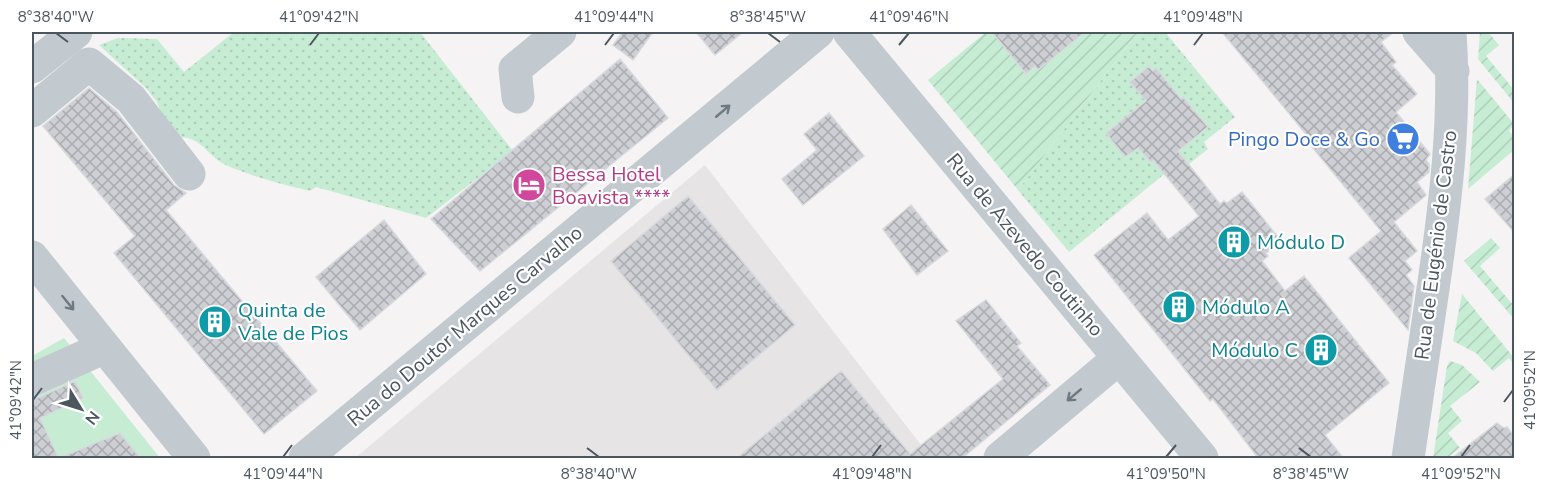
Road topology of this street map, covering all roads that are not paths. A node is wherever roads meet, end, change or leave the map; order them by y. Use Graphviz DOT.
graph roads {
  1 [pos="76,32"];
  2 [pos="560,32"];
  3 [pos="818,32"];
  4 [pos="849,32"];
  5 [pos="1419,32"];
  6 [pos="1450,32"];
  7 [pos="32,67"];
  8 [pos="1453,71"];
  9 [pos="518,97"];
  10 [pos="32,111"];
  11 [pos="189,174"];
  12 [pos="32,257"];
  13 [pos="103,345"];
  14 [pos="1119,358"];
  15 [pos="32,380"];
  16 [pos="194,459"];
  17 [pos="305,459"];
  18 [pos="1000,459"];
  19 [pos="1202,459"];
  20 [pos="1408,459"];
  1 -- 7 [label="street"];
  2 -- 9 [label="street"];
  17 -- 3 [label="street, Rua do Doutor Marques Carvalho, one-way"];
  4 -- 14 [label="street, Rua de Azevedo Coutinho"];
  5 -- 8 [label="street"];
  6 -- 8 [label="street, Rua de Eugénio de Castro"];
  8 -- 20 [label="street, Rua de Eugénio de Castro"];
  10 -- 11 [label="street"];
  12 -- 13 [label="street, one-way"];
  13 -- 15 [label="street"];
  13 -- 16 [label="street"];
  14 -- 18 [label="street, one-way"];
  14 -- 19 [label="street, Rua de Azevedo Coutinho"];
}
